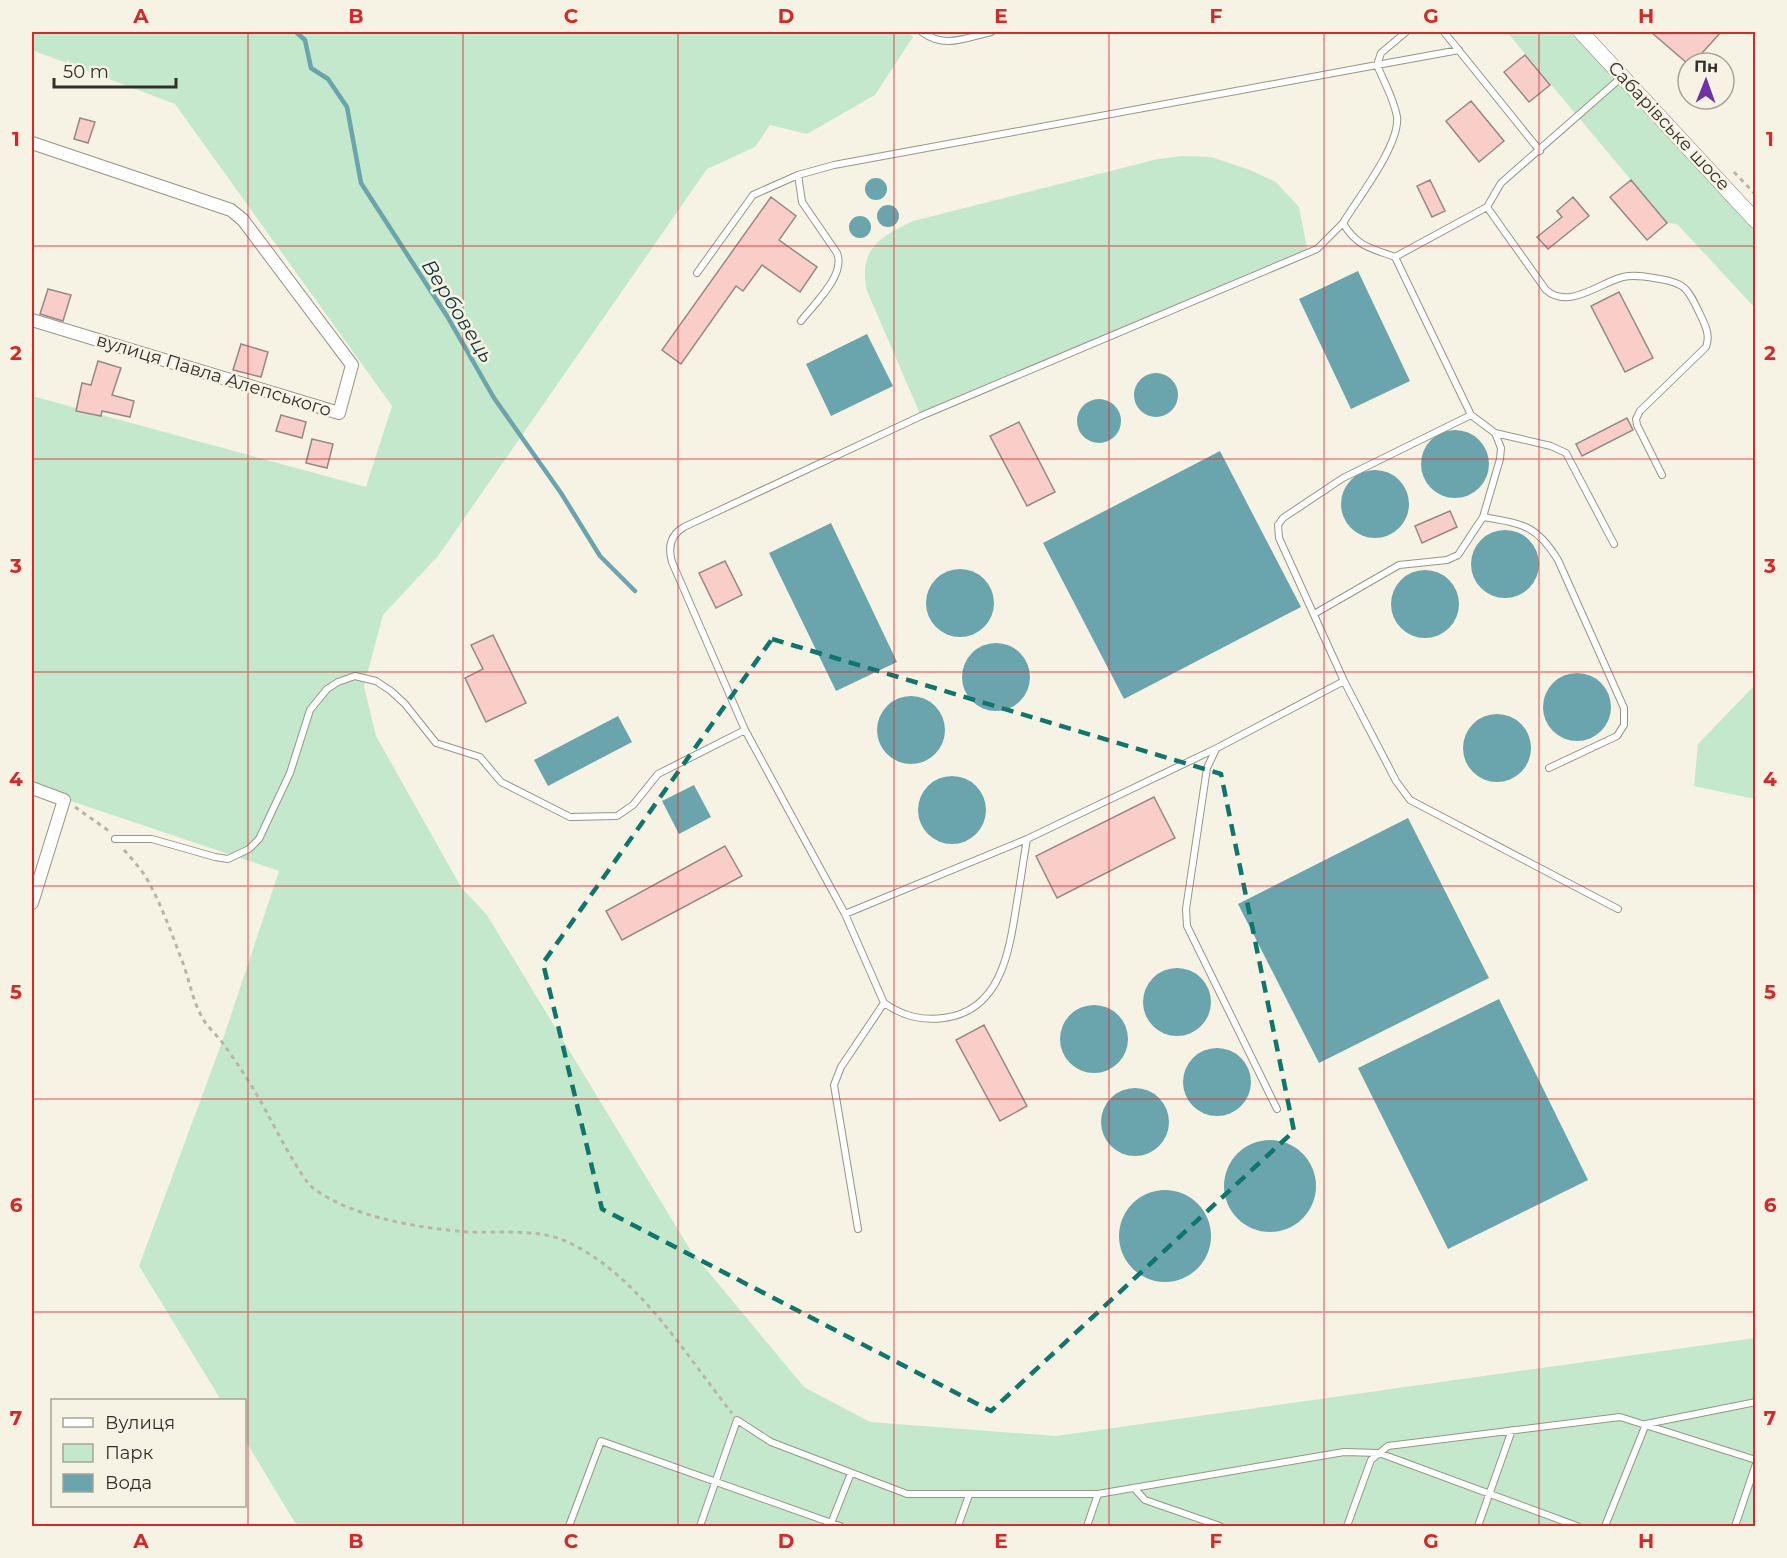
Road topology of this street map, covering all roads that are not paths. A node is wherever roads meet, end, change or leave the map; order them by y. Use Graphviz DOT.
graph roads {
  1 [pos="922,32"];
  2 [pos="991,32"];
  3 [pos="1406,32"];
  4 [pos="1444,32"];
  5 [pos="1587,34"];
  6 [pos="1459,50"];
  7 [pos="1377,65"];
  8 [pos="1623,75"];
  9 [pos="32,143"];
  10 [pos="1540,151"];
  11 [pos="798,175"];
  12 [pos="1487,207"];
  13 [pos="1755,221"];
  14 [pos="1343,223"];
  15 [pos="1395,257"];
  16 [pos="697,273"];
  17 [pos="32,320"];
  18 [pos="801,321"];
  19 [pos="1471,415"];
  20 [pos="1495,433"];
  21 [pos="1662,475"];
  22 [pos="1483,517"];
  23 [pos="1614,544"];
  24 [pos="1314,614"];
  25 [pos="1344,681"];
  26 [pos="745,730"];
  27 [pos="1216,748"];
  28 [pos="1549,768"];
  29 [pos="32,788"];
  30 [pos="115,839"];
  31 [pos="1027,839"];
  32 [pos="32,903"];
  33 [pos="1618,909"];
  34 [pos="845,914"];
  35 [pos="884,1003"];
  36 [pos="1277,1109"];
  37 [pos="858,1229"];
  38 [pos="1755,1402"];
  39 [pos="1646,1424"];
  40 [pos="1512,1430"];
  41 [pos="1379,1453"];
  42 [pos="1755,1462"];
  43 [pos="850,1473"];
  44 [pos="717,1483"];
  45 [pos="1134,1488"];
  46 [pos="1098,1494"];
  47 [pos="1489,1494"];
  48 [pos="969,1495"];
  49 [pos="831,1525"];
  50 [pos="1219,1526"];
  51 [pos="569,1527"];
  52 [pos="700,1527"];
  53 [pos="840,1527"];
  54 [pos="958,1527"];
  55 [pos="1087,1527"];
  56 [pos="1347,1527"];
  57 [pos="1478,1527"];
  58 [pos="1577,1527"];
  59 [pos="1605,1527"];
  60 [pos="1735,1527"];
  1 -- 2 [label="lane"];
  3 -- 7 [label="lane"];
  4 -- 6 [label="lane"];
  5 -- 8 [label="street, Сабарівське шосе"];
  6 -- 7 [label="lane"];
  6 -- 10 [label="lane"];
  7 -- 11 [label="lane"];
  7 -- 14 [label="lane"];
  8 -- 10 [label="lane"];
  8 -- 13 [label="street, Сабарівське шосе"];
  9 -- 17 [label="street, вулиця Павла Алепського"];
  10 -- 12 [label="lane"];
  11 -- 16 [label="lane"];
  11 -- 18 [label="lane"];
  12 -- 15 [label="lane"];
  12 -- 21 [label="lane"];
  14 -- 15 [label="lane"];
  14 -- 26 [label="lane"];
  15 -- 19 [label="lane"];
  19 -- 20 [label="lane"];
  19 -- 24 [label="lane"];
  20 -- 22 [label="lane"];
  20 -- 23 [label="lane"];
  22 -- 24 [label="lane"];
  22 -- 28 [label="lane"];
  24 -- 25 [label="lane"];
  25 -- 27 [label="lane"];
  25 -- 33 [label="lane"];
  26 -- 30 [label="lane"];
  26 -- 34 [label="lane"];
  27 -- 31 [label="lane"];
  27 -- 36 [label="lane"];
  29 -- 32 [label="street"];
  31 -- 34 [label="lane"];
  31 -- 35 [label="lane"];
  34 -- 35 [label="lane"];
  35 -- 37 [label="lane"];
  38 -- 39 [label="lane"];
  39 -- 40 [label="lane"];
  39 -- 42 [label="lane"];
  39 -- 59 [label="lane"];
  40 -- 41 [label="lane"];
  40 -- 47 [label="lane"];
  41 -- 45 [label="lane"];
  41 -- 47 [label="lane"];
  41 -- 56 [label="lane"];
  42 -- 60 [label="lane"];
  43 -- 44 [label="lane"];
  43 -- 48 [label="lane"];
  43 -- 49 [label="lane"];
  44 -- 49 [label="lane"];
  44 -- 51 [label="lane"];
  44 -- 52 [label="lane"];
  45 -- 46 [label="lane"];
  45 -- 50 [label="lane"];
  46 -- 48 [label="lane"];
  46 -- 55 [label="lane"];
  47 -- 57 [label="lane"];
  47 -- 58 [label="lane"];
  48 -- 54 [label="lane"];
  49 -- 53 [label="lane"];
}
